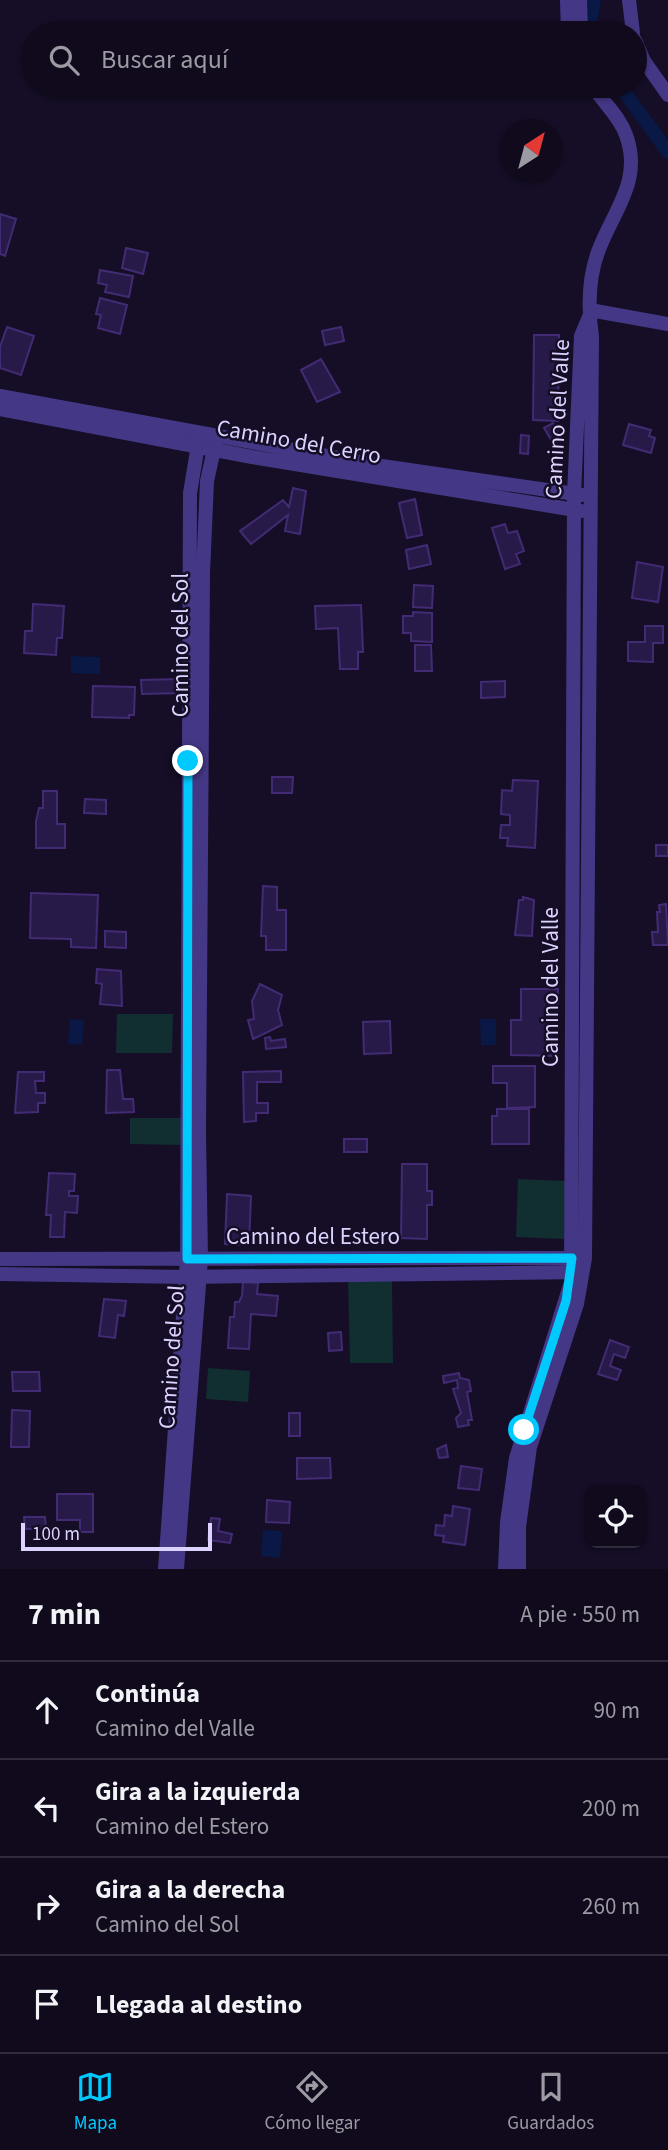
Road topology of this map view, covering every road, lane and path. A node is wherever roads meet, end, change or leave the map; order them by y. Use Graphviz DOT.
graph roads {
  1 [pos="566,0"];
  2 [pos="580,0"];
  3 [pos="629,0"];
  4 [pos="567,21"];
  5 [pos="581,21"];
  6 [pos="632,21"];
  7 [pos="647,65"];
  8 [pos="668,95"];
  9 [pos="602,98"];
  10 [pos="590,313"];
  11 [pos="668,324"];
  12 [pos="0,396"];
  13 [pos="0,409"];
  14 [pos="215,443"];
  15 [pos="197,446"];
  16 [pos="574,495"];
  17 [pos="591,496"];
  18 [pos="575,510"];
  19 [pos="591,512"];
  20 [pos="0,1259"];
  21 [pos="194,1259"];
  22 [pos="578,1265"];
  23 [pos="0,1275"];
  24 [pos="193,1277"];
  25 [pos="165,1569"];
  26 [pos="177,1569"];
  27 [pos="505,1569"];
  28 [pos="519,1569"];
  1 -- 4 [label="street"];
  2 -- 5 [label="street"];
  3 -- 6 [label="street"];
  7 -- 8 [label="street"];
  9 -- 10 [label="street"];
  10 -- 11 [label="street"];
  10 -- 16 [label="street, Camino del Valle"];
  10 -- 17 [label="street, Camino del Valle"];
  12 -- 15 [label="street, Camino del Cerro"];
  13 -- 15 [label="street, Camino del Cerro"];
  14 -- 15 [label="street, Camino del Cerro"];
  14 -- 16 [label="street, Camino del Cerro"];
  14 -- 18 [label="street, Camino del Cerro"];
  14 -- 21 [label="street, Camino del Sol"];
  15 -- 21 [label="street, Camino del Sol"];
  16 -- 17 [label="street, Camino del Cerro"];
  16 -- 18 [label="street, Camino del Valle"];
  17 -- 19 [label="street, Camino del Valle"];
  18 -- 19 [label="street, Camino del Cerro"];
  18 -- 22 [label="street, Camino del Valle"];
  19 -- 22 [label="street, Camino del Valle"];
  20 -- 21 [label="street, Camino del Estero"];
  21 -- 22 [label="street, Camino del Estero"];
  21 -- 24 [label="street, Camino del Sol"];
  22 -- 24 [label="street, Camino del Estero"];
  22 -- 27 [label="street, Camino del Valle"];
  22 -- 28 [label="street, Camino del Valle"];
  23 -- 24 [label="street, Camino del Estero"];
  24 -- 25 [label="street, Camino del Sol"];
  24 -- 26 [label="street, Camino del Sol"];
}
